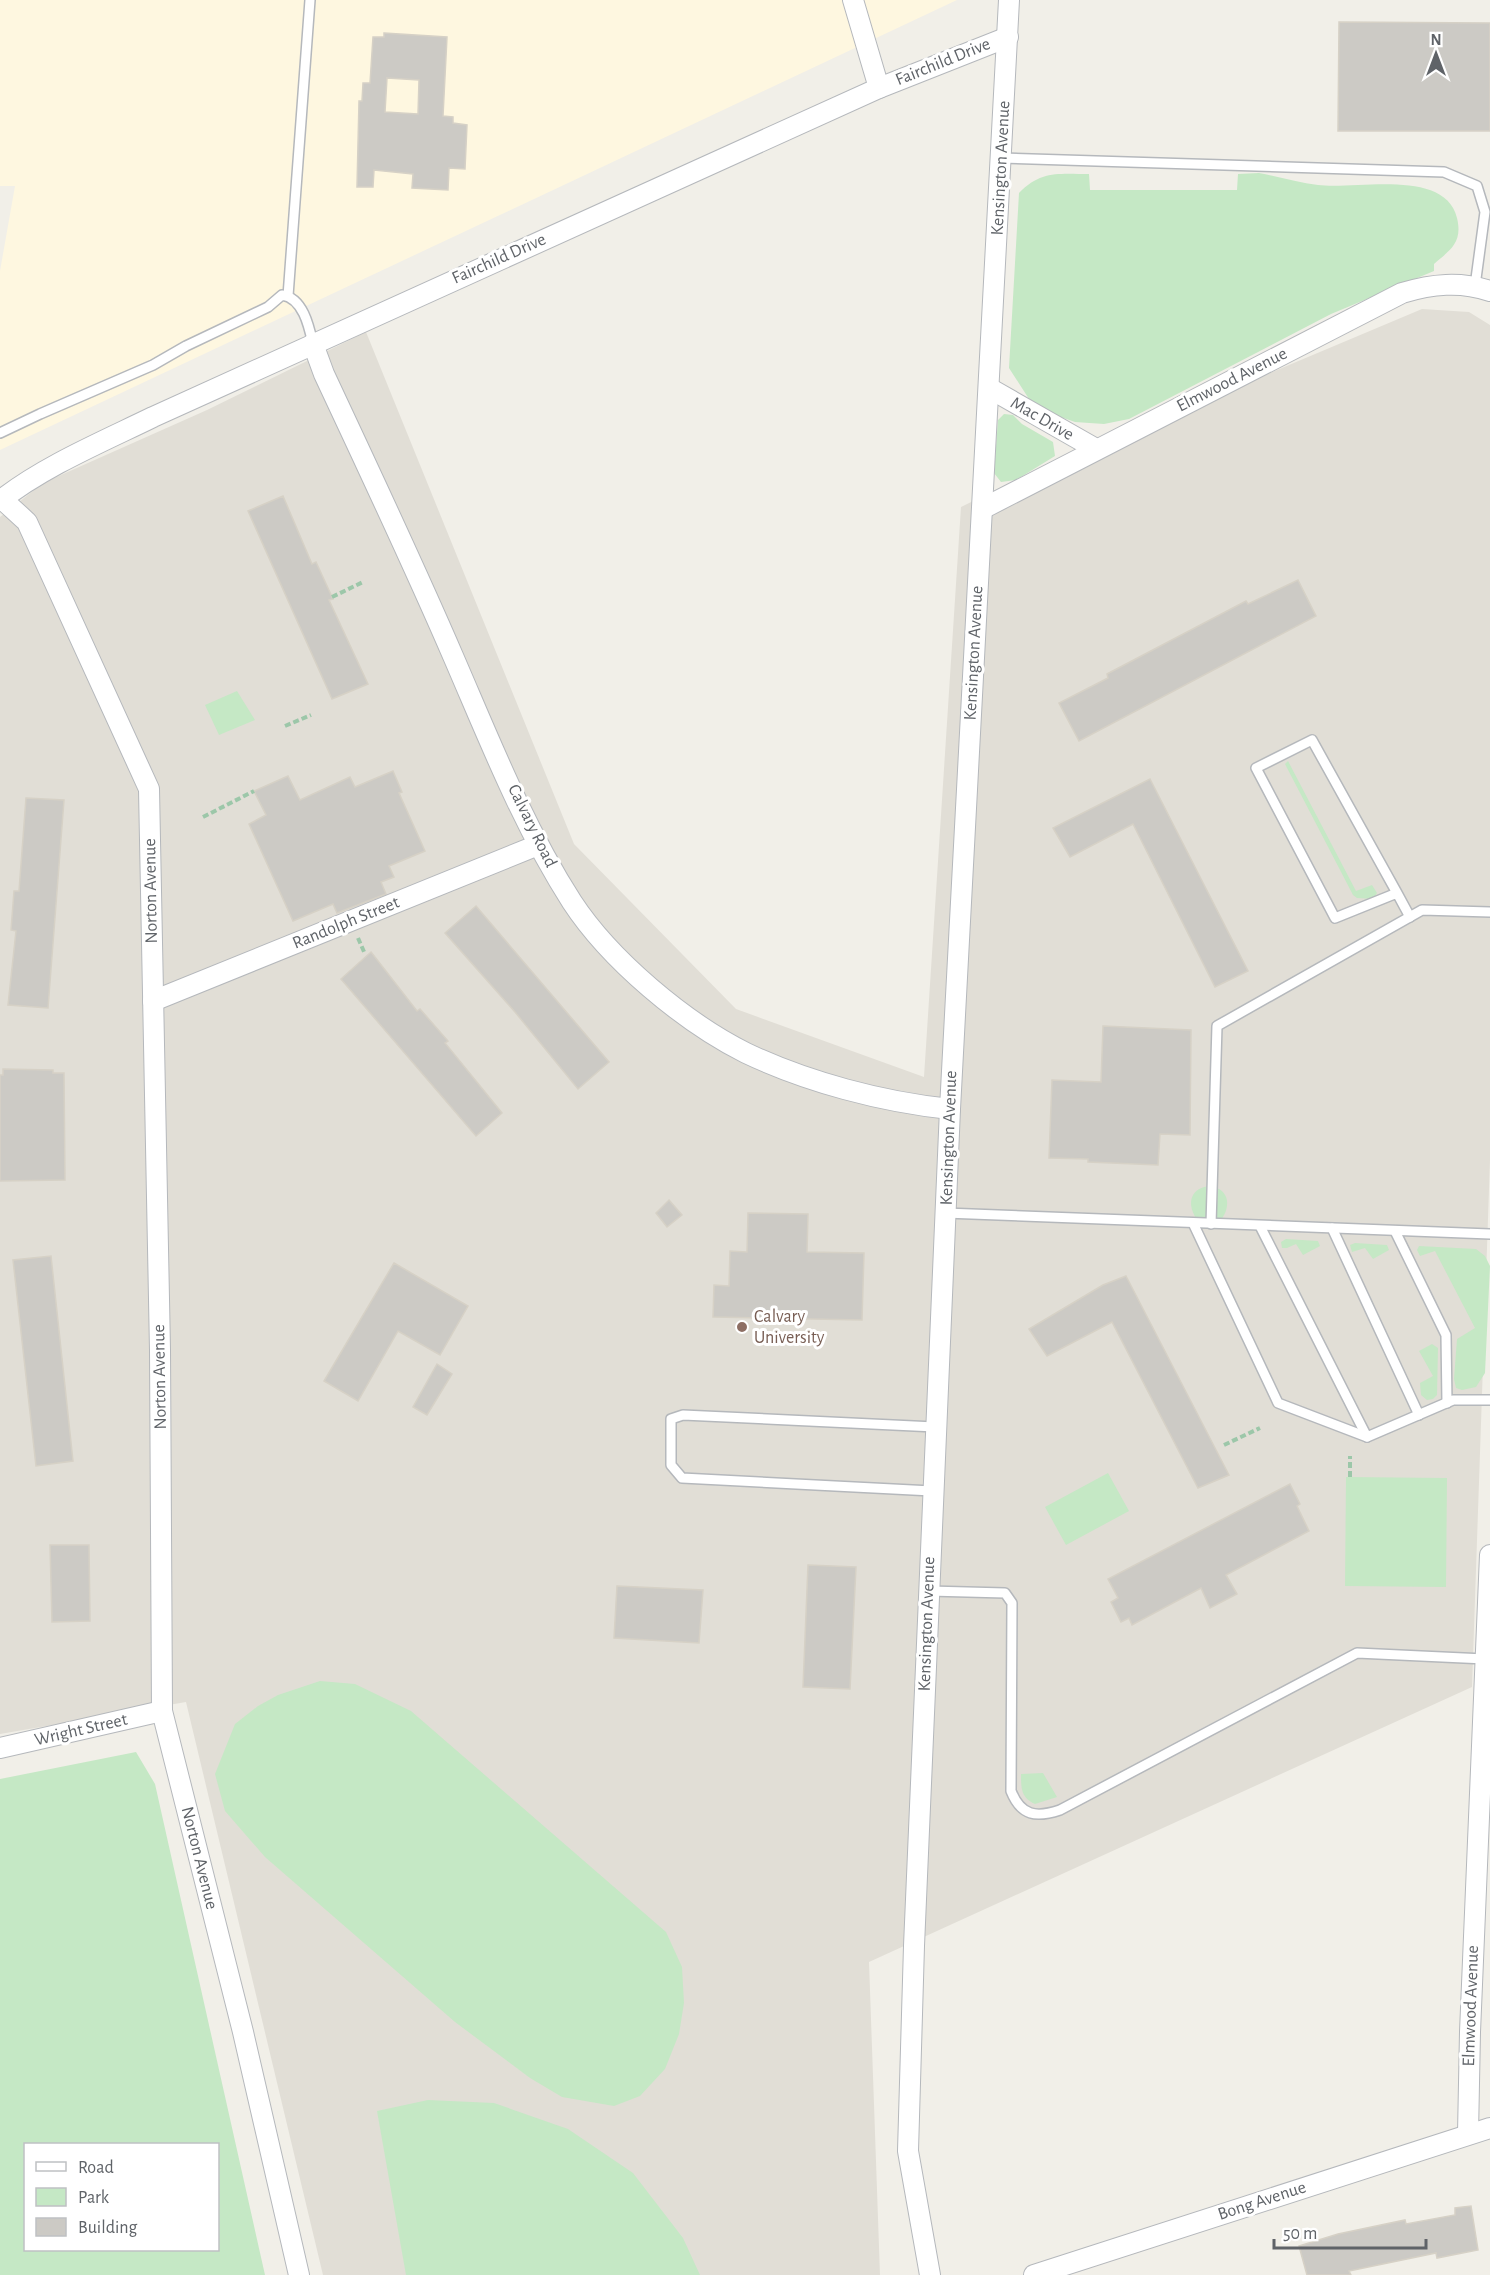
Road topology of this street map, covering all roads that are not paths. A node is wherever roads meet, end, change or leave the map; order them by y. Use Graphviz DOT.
graph roads {
  1 [pos="310,0"];
  2 [pos="853,0"];
  3 [pos="1009,0"];
  4 [pos="1008,37"];
  5 [pos="879,88"];
  6 [pos="1001,158"];
  7 [pos="1483,288"];
  8 [pos="288,296"];
  9 [pos="313,344"];
  10 [pos="989,388"];
  11 [pos="0,433"];
  12 [pos="1096,449"];
  13 [pos="1,500"];
  14 [pos="982,509"];
  15 [pos="538,845"];
  16 [pos="1397,893"];
  17 [pos="1490,912"];
  18 [pos="1410,917"];
  19 [pos="153,1001"];
  20 [pos="950,1108"];
  21 [pos="945,1213"];
  22 [pos="1193,1223"];
  23 [pos="1211,1224"];
  24 [pos="1260,1226"];
  25 [pos="1332,1228"];
  26 [pos="1395,1231"];
  27 [pos="1490,1234"];
  28 [pos="1490,1400"];
  29 [pos="1447,1403"];
  30 [pos="1419,1415"];
  31 [pos="935,1427"];
  32 [pos="1367,1437"];
  33 [pos="932,1491"];
  34 [pos="1490,1555"];
  35 [pos="928,1591"];
  36 [pos="1485,1659"];
  37 [pos="162,1711"];
  38 [pos="0,1748"];
  39 [pos="1490,2128"];
  40 [pos="1468,2134"];
  41 [pos="299,2275"];
  42 [pos="930,2275"];
  43 [pos="1034,2275"];
  1 -- 8 [label="lane"];
  2 -- 5 [label="street"];
  3 -- 4 [label="street, Kensington Avenue"];
  4 -- 5 [label="street, Fairchild Drive"];
  4 -- 6 [label="street, Kensington Avenue"];
  5 -- 9 [label="street, Fairchild Drive"];
  6 -- 7 [label="lane"];
  6 -- 10 [label="street, Kensington Avenue"];
  7 -- 12 [label="street, Elmwood Avenue"];
  8 -- 9 [label="lane"];
  8 -- 11 [label="lane"];
  9 -- 13 [label="street, Fairchild Drive"];
  9 -- 15 [label="street, Calvary Road"];
  10 -- 12 [label="street, Mac Drive"];
  10 -- 14 [label="street, Kensington Avenue"];
  12 -- 14 [label="street, Elmwood Avenue"];
  13 -- 19 [label="street, Norton Avenue"];
  14 -- 20 [label="street, Kensington Avenue"];
  15 -- 19 [label="street, Randolph Street"];
  15 -- 20 [label="street, Calvary Road"];
  16 -- 16 [label="lane"];
  16 -- 18 [label="lane"];
  17 -- 18 [label="lane"];
  18 -- 23 [label="lane"];
  19 -- 37 [label="street, Norton Avenue"];
  20 -- 21 [label="street, Kensington Avenue"];
  21 -- 22 [label="lane"];
  21 -- 31 [label="street, Kensington Avenue"];
  22 -- 23 [label="lane"];
  22 -- 32 [label="lane"];
  23 -- 24 [label="lane"];
  24 -- 25 [label="lane"];
  24 -- 32 [label="lane"];
  25 -- 26 [label="lane"];
  25 -- 30 [label="lane"];
  26 -- 27 [label="lane"];
  26 -- 29 [label="lane"];
  28 -- 29 [label="lane"];
  29 -- 30 [label="lane"];
  30 -- 32 [label="lane"];
  31 -- 33 [label="street, Kensington Avenue"];
  31 -- 33 [label="lane"];
  33 -- 35 [label="street, Kensington Avenue"];
  34 -- 36 [label="street, Elmwood Avenue"];
  35 -- 36 [label="lane"];
  35 -- 42 [label="street, Kensington Avenue"];
  36 -- 40 [label="street, Elmwood Avenue"];
  37 -- 38 [label="street, Wright Street"];
  37 -- 41 [label="street, Norton Avenue"];
  39 -- 40 [label="street, Bong Avenue"];
  40 -- 43 [label="street, Bong Avenue"];
}
